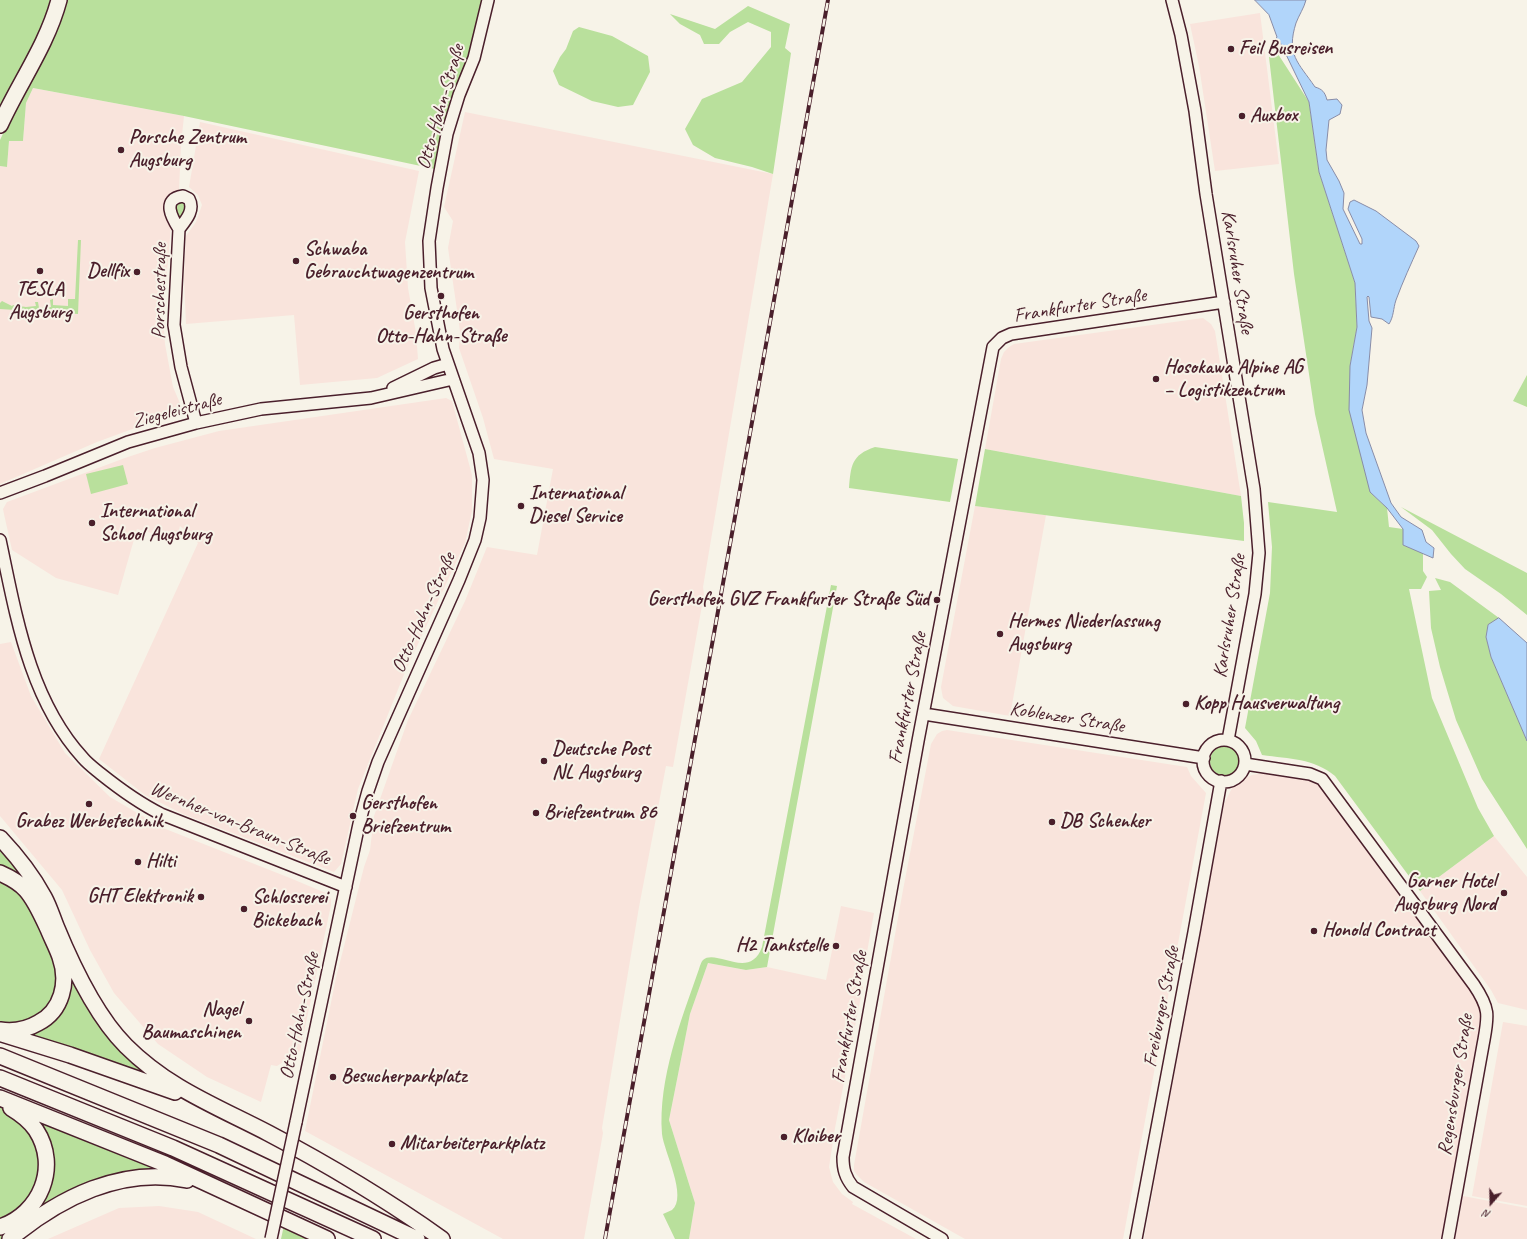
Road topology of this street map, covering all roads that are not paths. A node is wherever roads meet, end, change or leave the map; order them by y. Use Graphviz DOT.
graph roads {
  1 [pos="59,0"];
  2 [pos="488,0"];
  3 [pos="1172,0"];
  4 [pos="0,125"];
  5 [pos="179,229"];
  6 [pos="1224,302"];
  7 [pos="448,364"];
  8 [pos="453,379"];
  9 [pos="371,398"];
  10 [pos="196,423"];
  11 [pos="0,492"];
  12 [pos="0,540"];
  13 [pos="924,714"];
  14 [pos="1228,740"];
  15 [pos="1204,758"];
  16 [pos="1245,764"];
  17 [pos="1221,781"];
  18 [pos="0,838"];
  19 [pos="0,873"];
  20 [pos="346,887"];
  21 [pos="0,1030"];
  22 [pos="0,1034"];
  23 [pos="0,1056"];
  24 [pos="0,1078"];
  25 [pos="199,1099"];
  26 [pos="0,1100"];
  27 [pos="214,1186"];
  28 [pos="0,1227"];
  29 [pos="10,1239"];
  30 [pos="271,1239"];
  31 [pos="328,1239"];
  32 [pos="373,1239"];
  33 [pos="417,1239"];
  34 [pos="442,1239"];
  35 [pos="942,1239"];
  36 [pos="1136,1239"];
  37 [pos="1448,1239"];
  1 -- 4 [label="highway"];
  2 -- 7 [label="street, Otto-Hahn-Straße"];
  3 -- 6 [label="street, Karlsruher Straße"];
  5 -- 10 [label="street, Porschestraße"];
  6 -- 13 [label="street, Frankfurter Straße"];
  6 -- 14 [label="street, Karlsruher Straße"];
  7 -- 8 [label="street, Otto-Hahn-Straße"];
  7 -- 9 [label="street, Ziegeleistraße"];
  8 -- 9 [label="street, Ziegeleistraße"];
  8 -- 20 [label="street, Otto-Hahn-Straße"];
  9 -- 10 [label="street, Ziegeleistraße"];
  10 -- 11 [label="street, Ziegeleistraße"];
  12 -- 20 [label="street, Wernher-von-Braun-Straße"];
  13 -- 15 [label="street, Koblenzer Straße"];
  13 -- 35 [label="street, Frankfurter Straße"];
  14 -- 15 [label="street"];
  14 -- 16 [label="street"];
  15 -- 17 [label="street"];
  16 -- 17 [label="street"];
  16 -- 37 [label="street, Regensburger Straße"];
  17 -- 36 [label="street, Freiburger Straße"];
  18 -- 25 [label="highway"];
  19 -- 21 [label="highway"];
  20 -- 30 [label="street, Otto-Hahn-Straße, bridge"];
  22 -- 25 [label="highway"];
  23 -- 33 [label="highway"];
  24 -- 32 [label="highway"];
  25 -- 34 [label="highway"];
  26 -- 27 [label="highway"];
  26 -- 28 [label="highway"];
  27 -- 29 [label="highway"];
  27 -- 31 [label="highway"];
}
